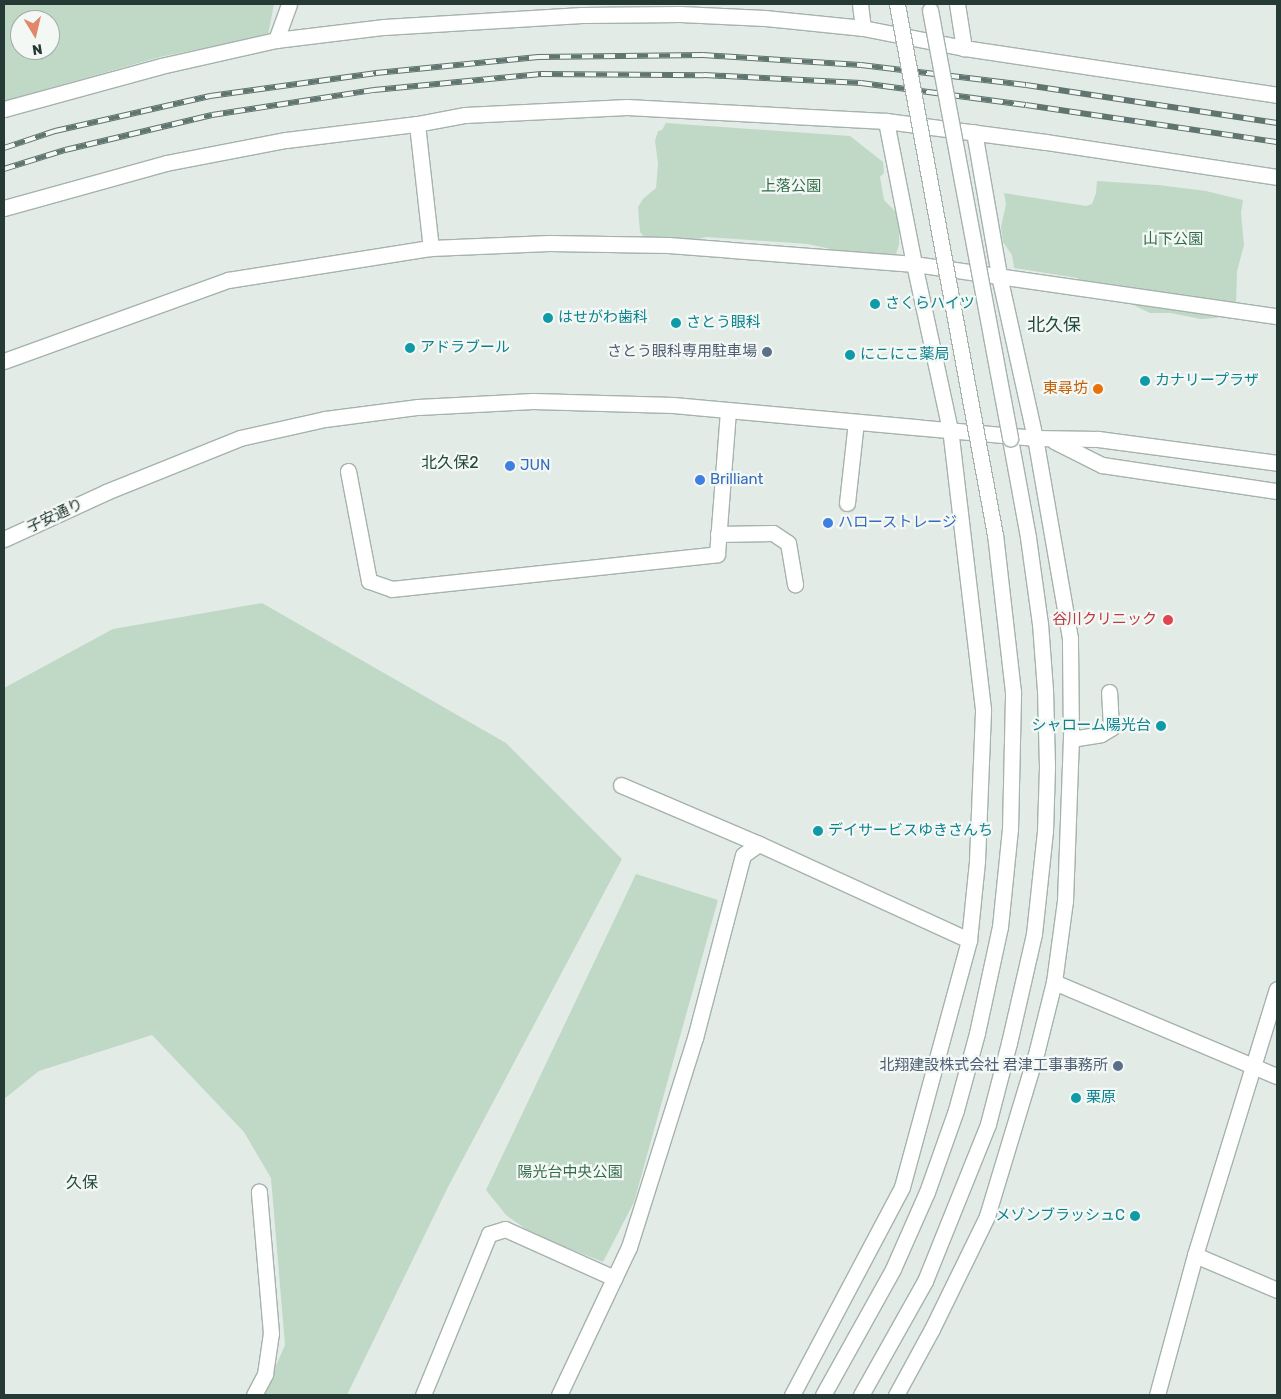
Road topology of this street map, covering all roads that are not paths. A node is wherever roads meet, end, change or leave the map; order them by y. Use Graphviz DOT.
graph roads {
  1 [pos="289,4"];
  2 [pos="860,4"];
  3 [pos="897,4"];
  4 [pos="929,4"];
  5 [pos="957,4"];
  6 [pos="863,28"];
  7 [pos="276,40"];
  8 [pos="964,48"];
  9 [pos="1277,95"];
  10 [pos="4,109"];
  11 [pos="886,121"];
  12 [pos="418,124"];
  13 [pos="974,132"];
  14 [pos="1277,177"];
  15 [pos="4,208"];
  16 [pos="431,248"];
  17 [pos="914,264"];
  18 [pos="999,275"];
  19 [pos="1277,316"];
  20 [pos="4,361"];
  21 [pos="728,410"];
  22 [pos="856,422"];
  23 [pos="950,430"];
  24 [pos="1035,438"];
  25 [pos="1051,440"];
  26 [pos="1277,463"];
  27 [pos="348,471"];
  28 [pos="1277,491"];
  29 [pos="847,503"];
  30 [pos="718,534"];
  31 [pos="4,539"];
  32 [pos="795,584"];
  33 [pos="1109,692"];
  34 [pos="1071,739"];
  35 [pos="622,785"];
  36 [pos="759,844"];
  37 [pos="969,940"];
  38 [pos="1054,982"];
  39 [pos="1277,989"];
  40 [pos="1254,1066"];
  41 [pos="1277,1076"];
  42 [pos="259,1192"];
  43 [pos="1195,1255"];
  44 [pos="614,1278"];
  45 [pos="1277,1290"];
  46 [pos="254,1395"];
  47 [pos="422,1395"];
  48 [pos="559,1395"];
  49 [pos="792,1395"];
  50 [pos="823,1395"];
  51 [pos="861,1395"];
  52 [pos="896,1395"];
  53 [pos="1157,1395"];
  1 -- 7 [label="street"];
  2 -- 6 [label="street"];
  3 -- 50 [label="street, bridge"];
  4 -- 51 [label="street, bridge"];
  5 -- 8 [label="street"];
  6 -- 7 [label="street"];
  6 -- 8 [label="street"];
  7 -- 10 [label="street"];
  8 -- 9 [label="street"];
  11 -- 12 [label="street"];
  11 -- 13 [label="street"];
  11 -- 17 [label="street"];
  12 -- 15 [label="street"];
  12 -- 16 [label="street"];
  13 -- 14 [label="street"];
  13 -- 18 [label="street"];
  16 -- 17 [label="street"];
  16 -- 20 [label="street"];
  17 -- 18 [label="street"];
  17 -- 23 [label="street"];
  18 -- 19 [label="street"];
  18 -- 24 [label="street"];
  21 -- 22 [label="street, 子安通り"];
  21 -- 30 [label="street"];
  21 -- 31 [label="street, 子安通り"];
  22 -- 23 [label="street, 子安通り"];
  22 -- 29 [label="street"];
  23 -- 24 [label="street, 子安通り"];
  23 -- 37 [label="street"];
  24 -- 25 [label="street, 子安通り"];
  24 -- 34 [label="street"];
  25 -- 26 [label="street"];
  25 -- 28 [label="street"];
  27 -- 30 [label="street"];
  30 -- 32 [label="street"];
  33 -- 34 [label="street"];
  34 -- 38 [label="street"];
  35 -- 36 [label="street"];
  36 -- 37 [label="street"];
  36 -- 44 [label="street"];
  37 -- 49 [label="street"];
  38 -- 40 [label="street"];
  38 -- 52 [label="street"];
  39 -- 40 [label="street"];
  40 -- 41 [label="street"];
  40 -- 43 [label="street"];
  42 -- 46 [label="street"];
  43 -- 45 [label="street"];
  43 -- 53 [label="street"];
  44 -- 47 [label="street"];
  44 -- 48 [label="street"];
}
